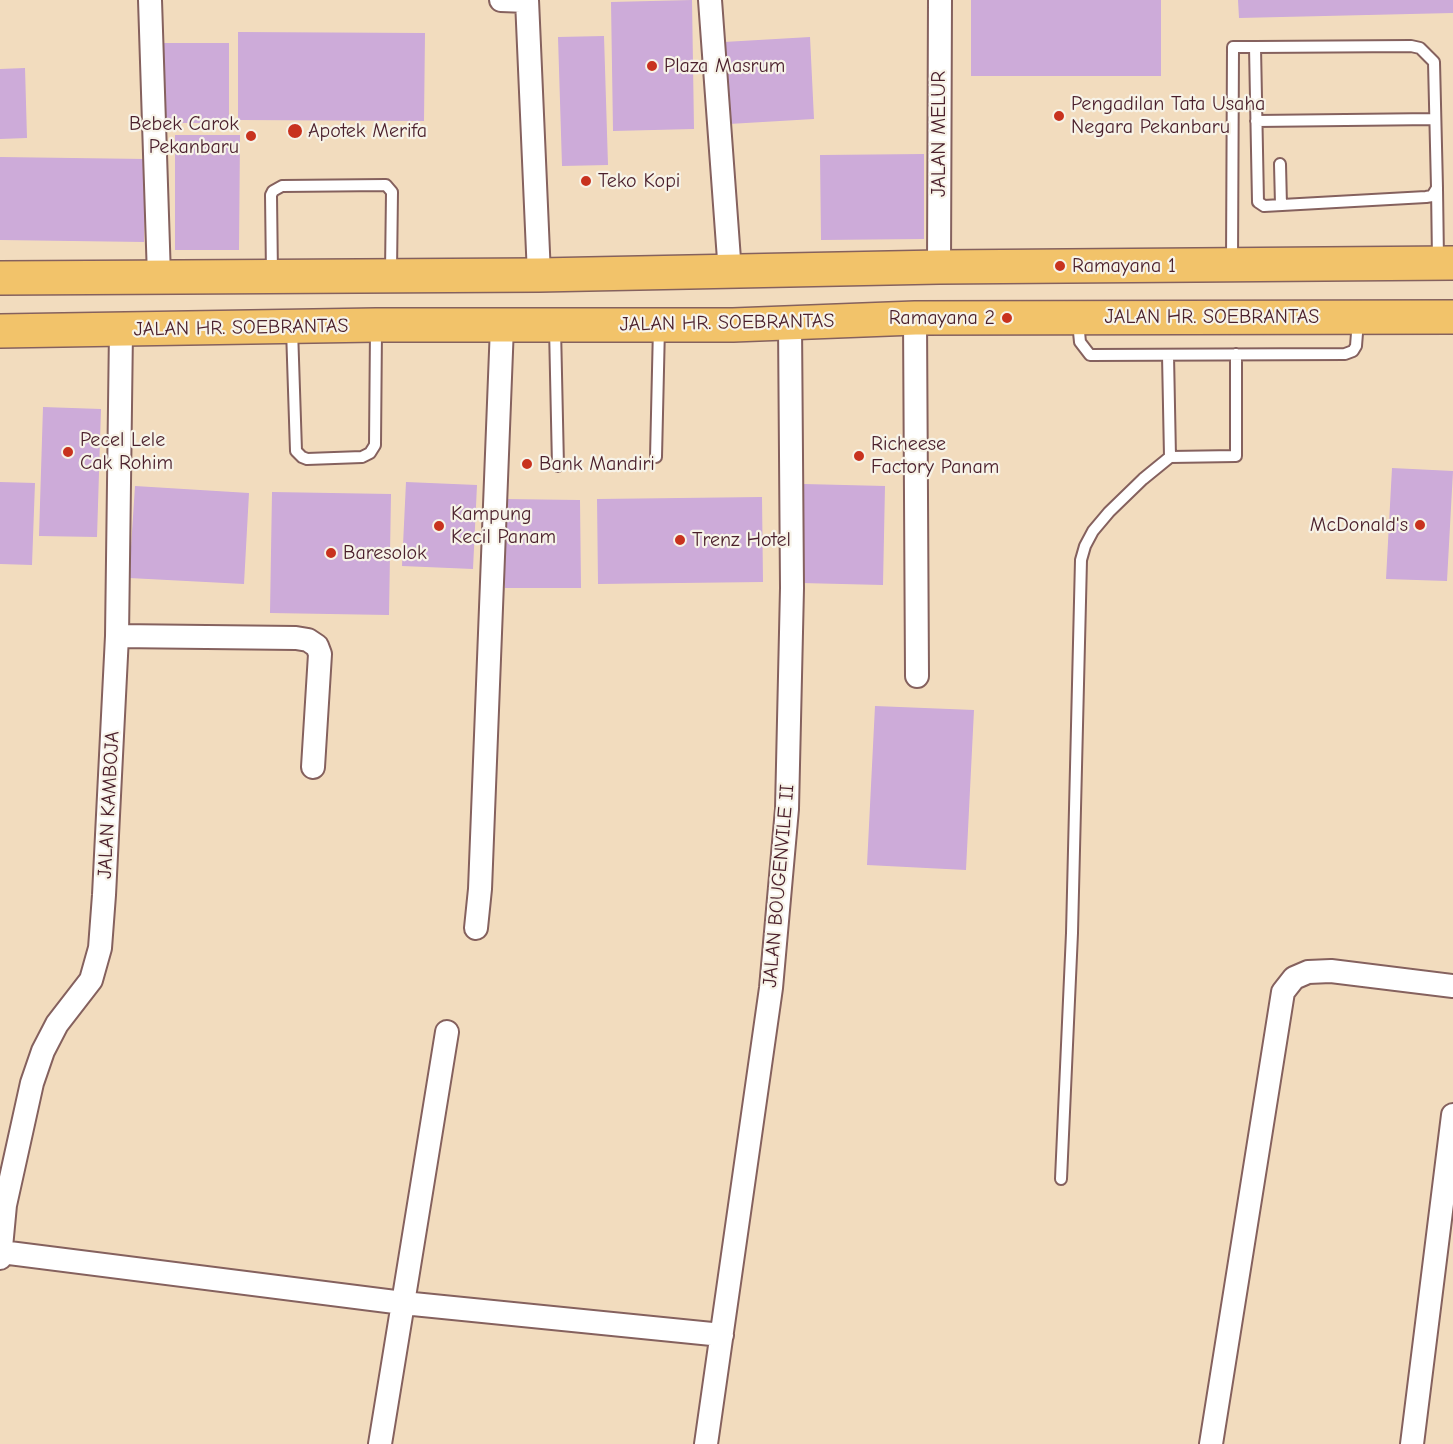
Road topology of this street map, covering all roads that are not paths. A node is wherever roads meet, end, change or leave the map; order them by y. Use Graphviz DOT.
graph roads {
  1 [pos="150,0"];
  2 [pos="501,0"];
  3 [pos="527,0"];
  4 [pos="710,0"];
  5 [pos="940,0"];
  6 [pos="1255,46"];
  7 [pos="1435,119"];
  8 [pos="1256,121"];
  9 [pos="1280,164"];
  10 [pos="1437,188"];
  11 [pos="1281,205"];
  12 [pos="1232,263"];
  13 [pos="1446,263"];
  14 [pos="939,267"];
  15 [pos="730,273"];
  16 [pos="391,275"];
  17 [pos="539,275"];
  18 [pos="159,277"];
  19 [pos="272,277"];
  20 [pos="0,279"];
  21 [pos="1078,317"];
  22 [pos="1358,317"];
  23 [pos="1453,317"];
  24 [pos="915,318"];
  25 [pos="790,323"];
  26 [pos="659,324"];
  27 [pos="376,325"];
  28 [pos="555,325"];
  29 [pos="502,326"];
  30 [pos="292,327"];
  31 [pos="121,330"];
  32 [pos="0,331"];
  33 [pos="1236,354"];
  34 [pos="1168,355"];
  35 [pos="656,457"];
  36 [pos="1170,457"];
  37 [pos="558,466"];
  38 [pos="117,636"];
  39 [pos="918,676"];
  40 [pos="313,767"];
  41 [pos="476,928"];
  42 [pos="1453,986"];
  43 [pos="447,1032"];
  44 [pos="1453,1115"];
  45 [pos="1061,1179"];
  46 [pos="2,1205"];
  47 [pos="0,1255"];
  48 [pos="404,1303"];
  49 [pos="722,1335"];
  50 [pos="380,1444"];
  51 [pos="706,1444"];
  52 [pos="1211,1444"];
  53 [pos="1412,1444"];
  1 -- 18 [label="street"];
  2 -- 3 [label="street"];
  3 -- 17 [label="street"];
  4 -- 15 [label="street"];
  5 -- 14 [label="street, JALAN MELUR"];
  6 -- 7 [label="lane"];
  6 -- 8 [label="lane"];
  6 -- 12 [label="lane"];
  7 -- 8 [label="lane"];
  7 -- 10 [label="lane"];
  8 -- 11 [label="lane"];
  9 -- 11 [label="lane"];
  10 -- 11 [label="lane"];
  10 -- 13 [label="lane"];
  12 -- 13 [label="main road"];
  12 -- 14 [label="main road"];
  14 -- 15 [label="main road"];
  15 -- 17 [label="main road"];
  16 -- 17 [label="main road"];
  16 -- 19 [label="main road"];
  16 -- 19 [label="lane"];
  18 -- 19 [label="main road"];
  18 -- 20 [label="main road"];
  21 -- 22 [label="main road, JALAN HR. SOEBRANTAS"];
  21 -- 24 [label="main road, JALAN HR. SOEBRANTAS"];
  21 -- 34 [label="lane"];
  22 -- 23 [label="main road, JALAN HR. SOEBRANTAS"];
  22 -- 33 [label="lane"];
  24 -- 25 [label="main road, JALAN HR. SOEBRANTAS"];
  24 -- 39 [label="street"];
  25 -- 26 [label="main road, JALAN HR. SOEBRANTAS"];
  25 -- 49 [label="street, JALAN BOUGENVILE II"];
  26 -- 28 [label="main road, JALAN HR. SOEBRANTAS"];
  26 -- 35 [label="lane"];
  27 -- 29 [label="main road, JALAN HR. SOEBRANTAS"];
  27 -- 30 [label="main road, JALAN HR. SOEBRANTAS"];
  27 -- 30 [label="lane"];
  28 -- 29 [label="main road, JALAN HR. SOEBRANTAS"];
  28 -- 37 [label="lane"];
  29 -- 41 [label="street"];
  30 -- 31 [label="main road, JALAN HR. SOEBRANTAS"];
  31 -- 32 [label="main road, JALAN HR. SOEBRANTAS"];
  31 -- 38 [label="street, JALAN KAMBOJA"];
  33 -- 34 [label="lane"];
  33 -- 36 [label="lane"];
  34 -- 36 [label="lane"];
  36 -- 45 [label="lane"];
  38 -- 40 [label="street"];
  38 -- 46 [label="street, JALAN KAMBOJA"];
  42 -- 52 [label="street"];
  43 -- 48 [label="street"];
  44 -- 53 [label="street"];
  46 -- 47 [label="street, JALAN KAMBOJA"];
  47 -- 48 [label="street"];
  48 -- 49 [label="street"];
  48 -- 50 [label="street"];
  49 -- 51 [label="street, JALAN BOUGENVILE II"];
}
